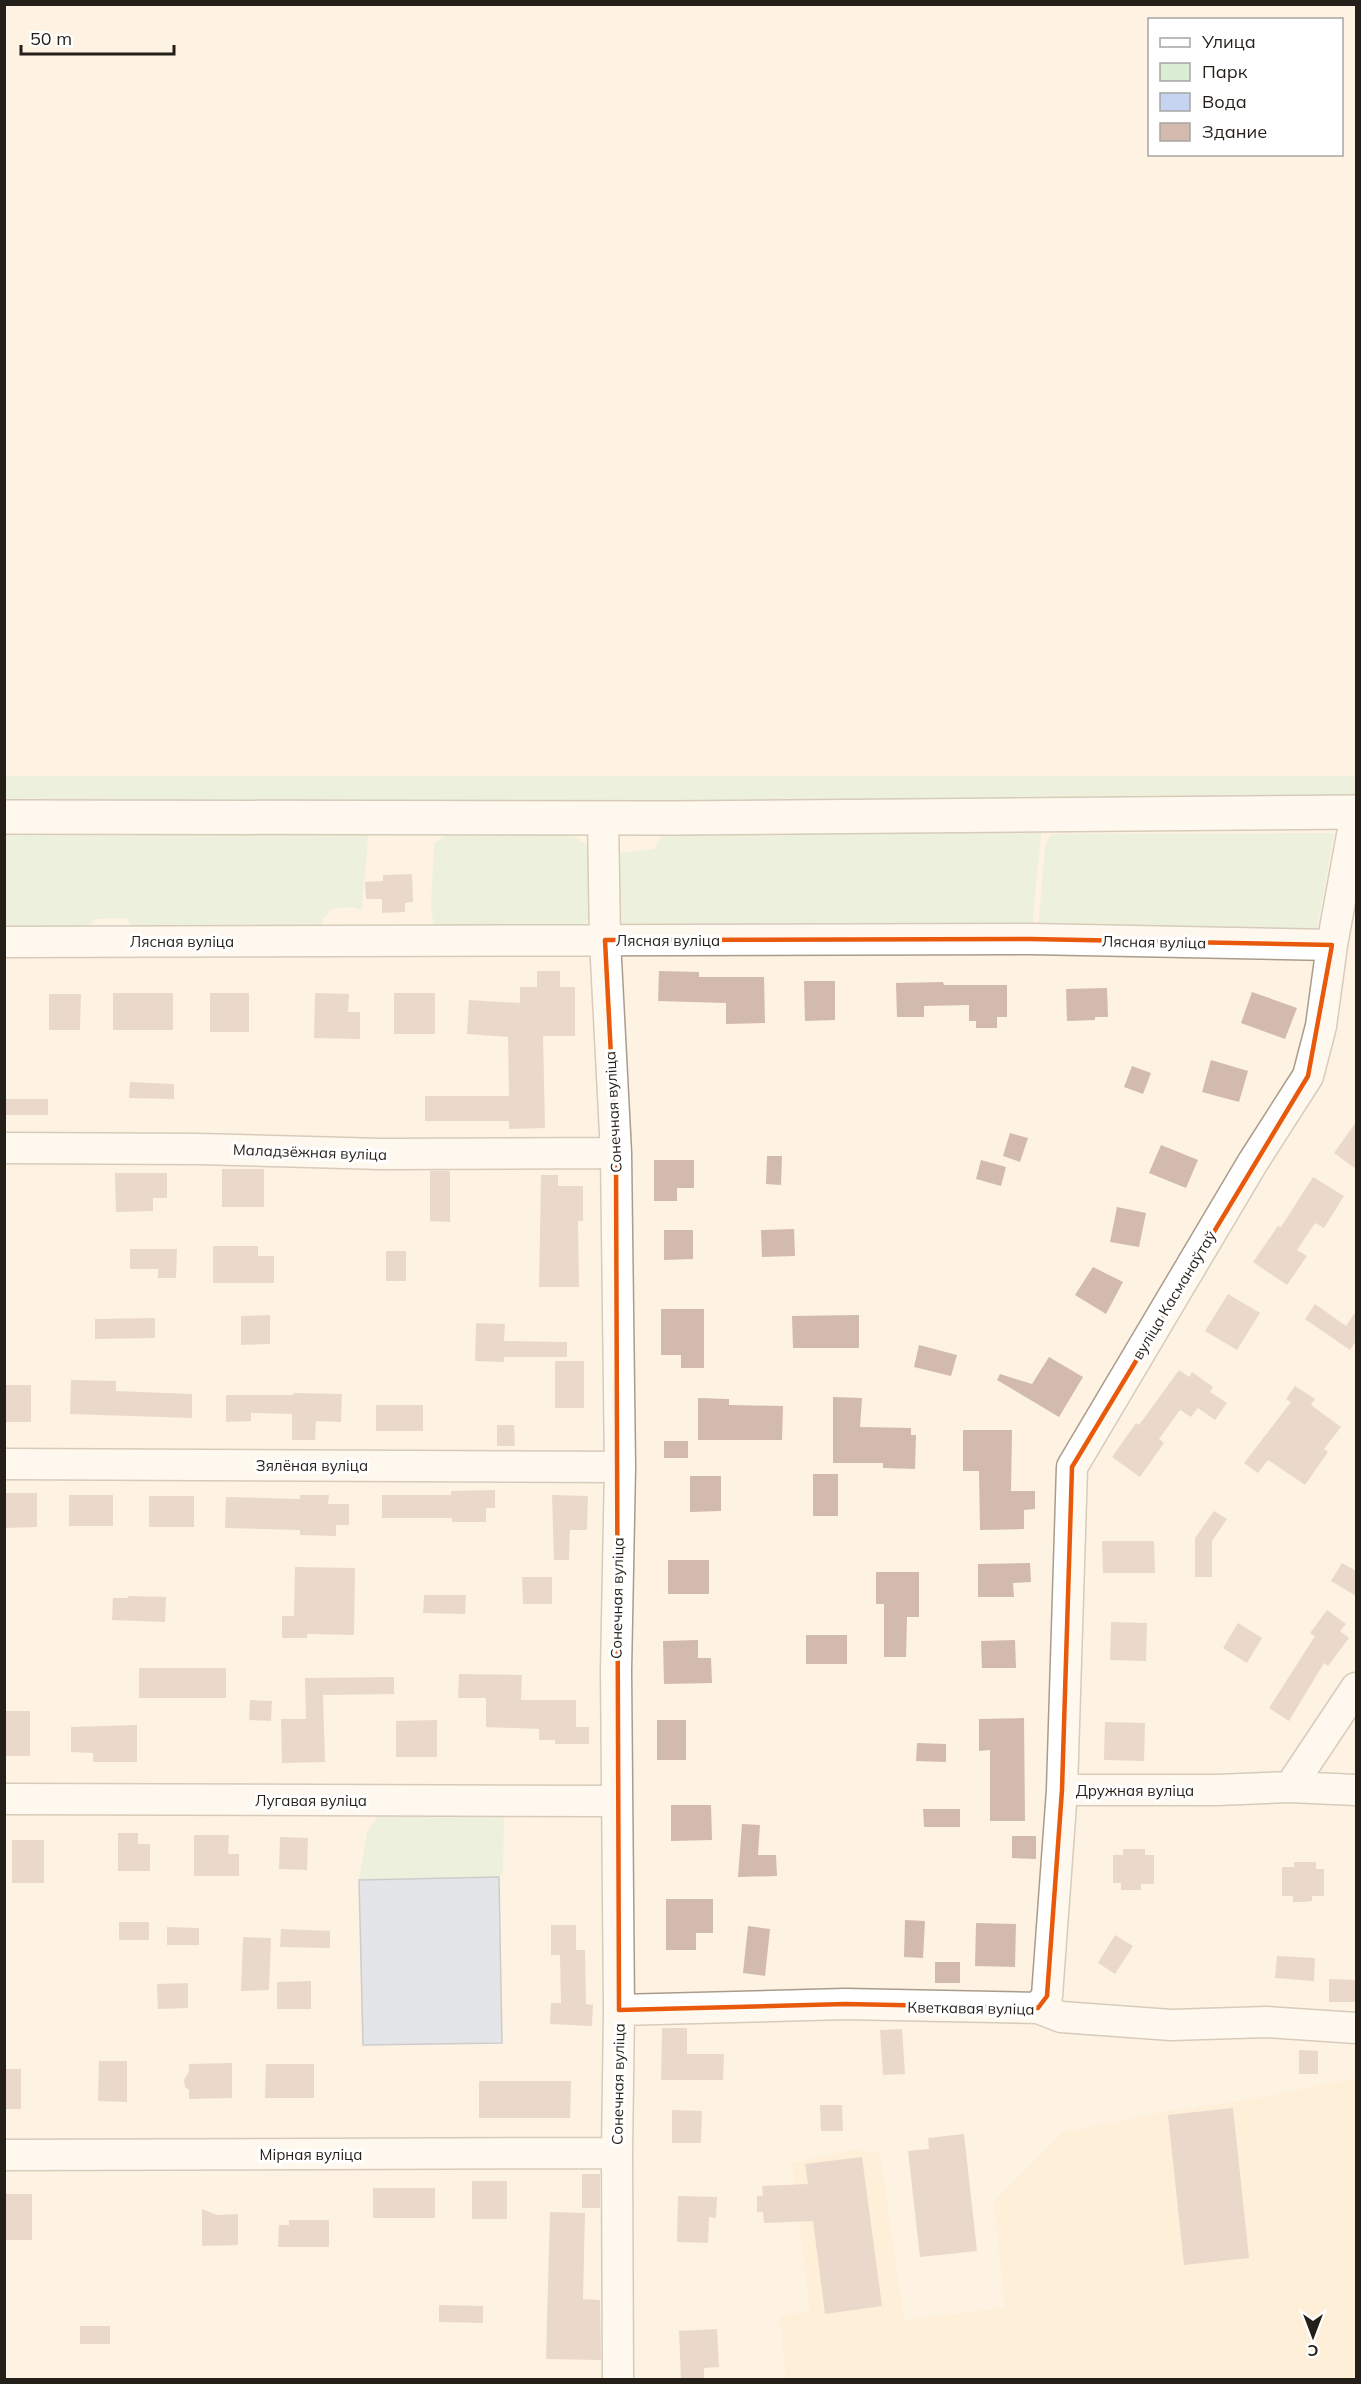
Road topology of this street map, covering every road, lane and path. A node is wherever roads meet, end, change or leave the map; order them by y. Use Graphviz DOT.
graph roads {
  1 [pos="1356,812"];
  2 [pos="603,816"];
  3 [pos="4,817"];
  4 [pos="605,940"];
  5 [pos="4,942"];
  6 [pos="1332,945"];
  7 [pos="4,1148"];
  8 [pos="616,1153"];
  9 [pos="4,1464"];
  10 [pos="620,1467"];
  11 [pos="1356,1688"];
  12 [pos="1290,1786"];
  13 [pos="1062,1790"];
  14 [pos="1356,1790"];
  15 [pos="4,1799"];
  16 [pos="617,1801"];
  17 [pos="1038,2008"];
  18 [pos="619,2010"];
  19 [pos="1356,2028"];
  20 [pos="617,2152"];
  21 [pos="4,2155"];
  22 [pos="618,2379"];
  1 -- 2 [label="main road"];
  1 -- 6 [label="street, вуліца Касманаўтаў"];
  2 -- 3 [label="main road"];
  2 -- 4 [label="street, Сонечная вуліца"];
  4 -- 5 [label="street, Лясная вуліца"];
  4 -- 6 [label="street, Лясная вуліца"];
  4 -- 8 [label="street, Сонечная вуліца"];
  6 -- 13 [label="street, вуліца Касманаўтаў"];
  7 -- 8 [label="street, Маладзёжная вуліца"];
  8 -- 10 [label="street, Сонечная вуліца"];
  9 -- 10 [label="street, Зялёная вуліца"];
  10 -- 16 [label="street, Сонечная вуліца"];
  11 -- 12 [label="street"];
  12 -- 13 [label="street, Дружная вуліца"];
  12 -- 14 [label="street, Дружная вуліца"];
  13 -- 17 [label="street, Дружная вуліца"];
  15 -- 16 [label="street, Лугавая вуліца"];
  16 -- 18 [label="street, Сонечная вуліца"];
  17 -- 18 [label="street, Кветкавая вуліца"];
  17 -- 19 [label="street, Кветкавая вуліца"];
  18 -- 20 [label="street, Сонечная вуліца"];
  20 -- 21 [label="street, Мірная вуліца"];
  20 -- 22 [label="street, Сонечная вуліца"];
}
